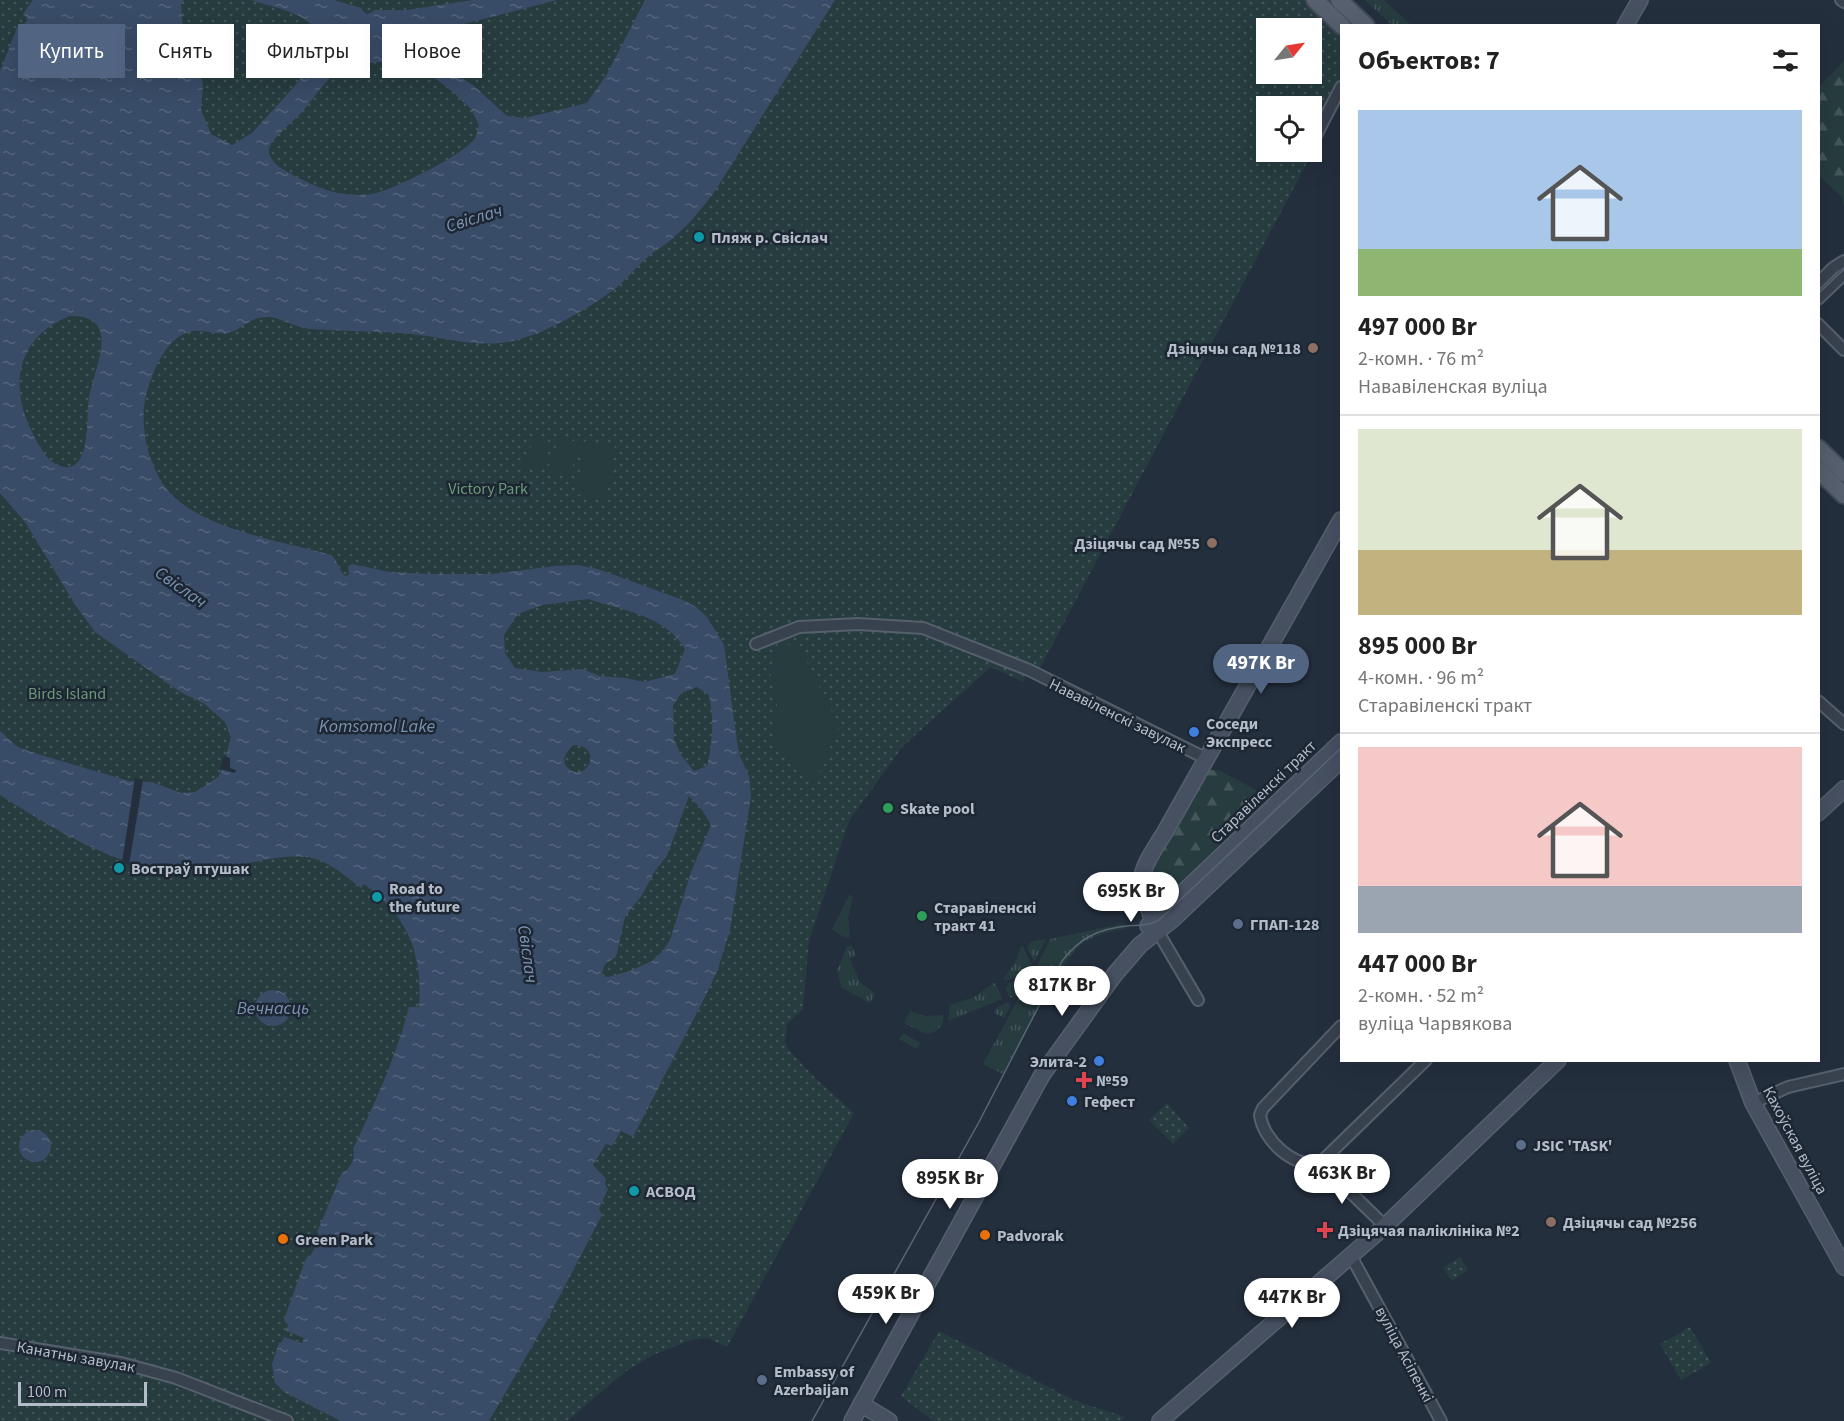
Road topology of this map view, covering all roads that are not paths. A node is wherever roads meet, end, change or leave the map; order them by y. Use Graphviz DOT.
graph roads {
  1 [pos="1315,0"];
  2 [pos="1339,0"];
  3 [pos="1640,0"];
  4 [pos="1340,24"];
  5 [pos="1364,24"];
  6 [pos="1625,24"];
  7 [pos="1340,89"];
  8 [pos="1322,124"];
  9 [pos="1844,261"];
  10 [pos="1844,273"];
  11 [pos="1820,281"];
  12 [pos="1820,296"];
  13 [pos="1820,326"];
  14 [pos="1844,350"];
  15 [pos="1820,449"];
  16 [pos="1820,472"];
  17 [pos="1844,473"];
  18 [pos="1844,495"];
  19 [pos="1340,522"];
  20 [pos="756,644"];
  21 [pos="1820,703"];
  22 [pos="1844,724"];
  23 [pos="1340,743"];
  24 [pos="1207,759"];
  25 [pos="1340,761"];
  26 [pos="1844,789"];
  27 [pos="1820,811"];
  28 [pos="1156,925"];
  29 [pos="1198,1000"];
  30 [pos="1340,1027"];
  31 [pos="1424,1062"];
  32 [pos="1556,1062"];
  33 [pos="1738,1062"];
  34 [pos="1844,1074"];
  35 [pos="1753,1103"];
  36 [pos="1320,1163"];
  37 [pos="1385,1226"];
  38 [pos="1351,1256"];
  39 [pos="1844,1267"];
  40 [pos="0,1343"];
  41 [pos="861,1404"];
  42 [pos="287,1421"];
  43 [pos="852,1421"];
  44 [pos="889,1421"];
  45 [pos="1160,1421"];
  46 [pos="1441,1421"];
  1 -- 4 [label="main road"];
  2 -- 5 [label="main road"];
  3 -- 6 [label="main road"];
  7 -- 8 [label="street"];
  9 -- 11 [label="street"];
  10 -- 12 [label="street"];
  13 -- 14 [label="street"];
  15 -- 17 [label="main road"];
  16 -- 18 [label="main road"];
  19 -- 24 [label="main road"];
  20 -- 24 [label="street, Нававіленскі завулак"];
  21 -- 22 [label="street"];
  23 -- 28 [label="main road, Старавіленскі тракт"];
  24 -- 28 [label="main road"];
  25 -- 28 [label="main road, Старавіленскі тракт"];
  26 -- 27 [label="main road"];
  28 -- 29 [label="street"];
  28 -- 41 [label="main road, Старавіленскі тракт"];
  30 -- 36 [label="street"];
  31 -- 36 [label="street"];
  32 -- 37 [label="main road"];
  33 -- 35 [label="main road, Кахоўская вуліца"];
  34 -- 35 [label="street"];
  35 -- 39 [label="main road, Кахоўская вуліца"];
  36 -- 37 [label="street"];
  37 -- 38 [label="main road"];
  38 -- 45 [label="main road"];
  38 -- 46 [label="street, вуліца Асіпенкі"];
  40 -- 42 [label="street, Канатны завулак"];
  41 -- 43 [label="main road, Старавіленскі тракт"];
  41 -- 44 [label="main road"];
}
